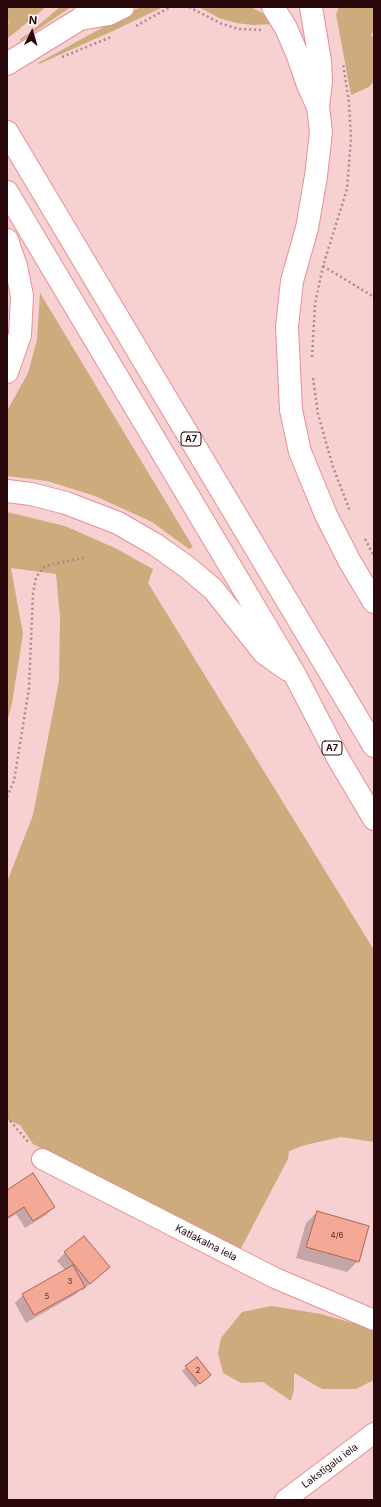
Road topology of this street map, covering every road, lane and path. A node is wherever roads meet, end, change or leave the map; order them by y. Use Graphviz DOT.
graph roads {
  1 [pos="123,7"];
  2 [pos="170,7"];
  3 [pos="273,7"];
  4 [pos="311,7"];
  5 [pos="86,13"];
  6 [pos="134,26"];
  7 [pos="114,36"];
  8 [pos="342,58"];
  9 [pos="59,59"];
  10 [pos="7,64"];
  11 [pos="318,106"];
  12 [pos="7,132"];
  13 [pos="7,192"];
  14 [pos="7,240"];
  15 [pos="323,266"];
  16 [pos="374,297"];
  17 [pos="312,358"];
  18 [pos="7,372"];
  19 [pos="312,373"];
  20 [pos="7,491"];
  21 [pos="353,517"];
  22 [pos="363,536"];
  23 [pos="374,556"];
  24 [pos="86,557"];
  25 [pos="374,602"];
  26 [pos="295,675"];
  27 [pos="374,746"];
  28 [pos="7,797"];
  29 [pos="374,819"];
  30 [pos="7,1117"];
  31 [pos="42,1159"];
  32 [pos="374,1320"];
  33 [pos="374,1433"];
  34 [pos="285,1500"];
  1 -- 5 [label="main road"];
  2 -- 6 [label="path"];
  3 -- 11 [label="main road"];
  4 -- 11 [label="main road"];
  5 -- 10 [label="main road"];
  7 -- 9 [label="path"];
  8 -- 15 [label="path"];
  11 -- 25 [label="main road"];
  12 -- 27 [label="main road, A7"];
  13 -- 26 [label="main road, A7"];
  14 -- 18 [label="main road"];
  15 -- 16 [label="path"];
  15 -- 17 [label="path"];
  19 -- 21 [label="path"];
  20 -- 26 [label="main road"];
  22 -- 23 [label="path"];
  24 -- 28 [label="path"];
  26 -- 29 [label="main road, A7"];
  30 -- 31 [label="path"];
  31 -- 32 [label="street, Katlakalna iela"];
  33 -- 34 [label="street, Lakstīgalu iela"];
}
